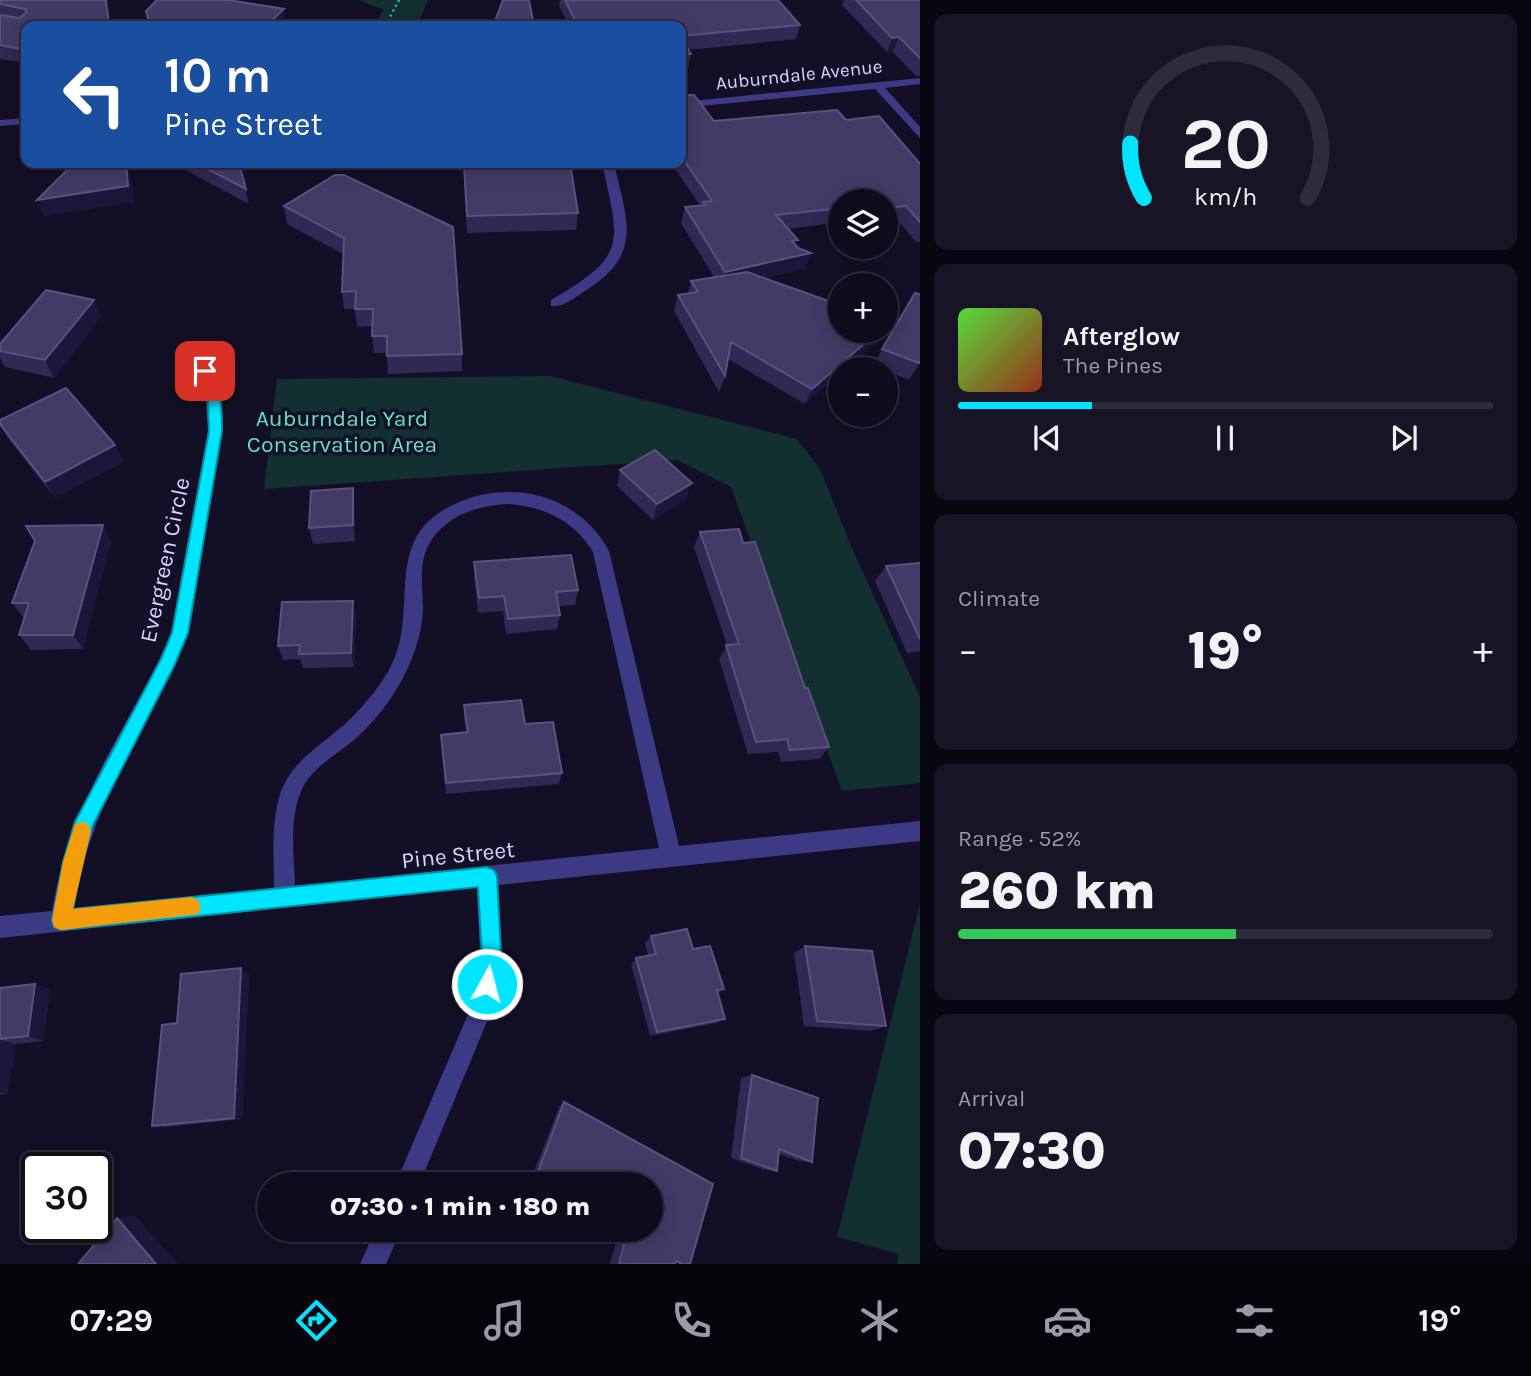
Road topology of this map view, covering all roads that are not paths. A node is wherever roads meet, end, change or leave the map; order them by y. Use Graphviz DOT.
graph roads {
  1 [pos="920,81"];
  2 [pos="877,85"];
  3 [pos="686,104"];
  4 [pos="21,121"];
  5 [pos="0,123"];
  6 [pos="920,136"];
  7 [pos="609,168"];
  8 [pos="556,303"];
  9 [pos="197,358"];
  10 [pos="920,831"];
  11 [pos="671,857"];
  12 [pos="487,876"];
  13 [pos="285,897"];
  14 [pos="61,920"];
  15 [pos="0,927"];
  16 [pos="412,1172"];
  17 [pos="382,1242"];
  18 [pos="373,1264"];
  1 -- 2 [label="street, Auburndale Avenue"];
  2 -- 3 [label="street, Auburndale Avenue"];
  2 -- 6 [label="street"];
  4 -- 5 [label="street"];
  7 -- 8 [label="street"];
  9 -- 14 [label="street, Evergreen Circle"];
  10 -- 11 [label="street, Pine Street"];
  11 -- 12 [label="street, Pine Street"];
  11 -- 13 [label="street"];
  12 -- 13 [label="street, Pine Street"];
  12 -- 16 [label="street"];
  13 -- 14 [label="street, Pine Street"];
  14 -- 15 [label="street, Pine Street"];
  17 -- 18 [label="street"];
}
